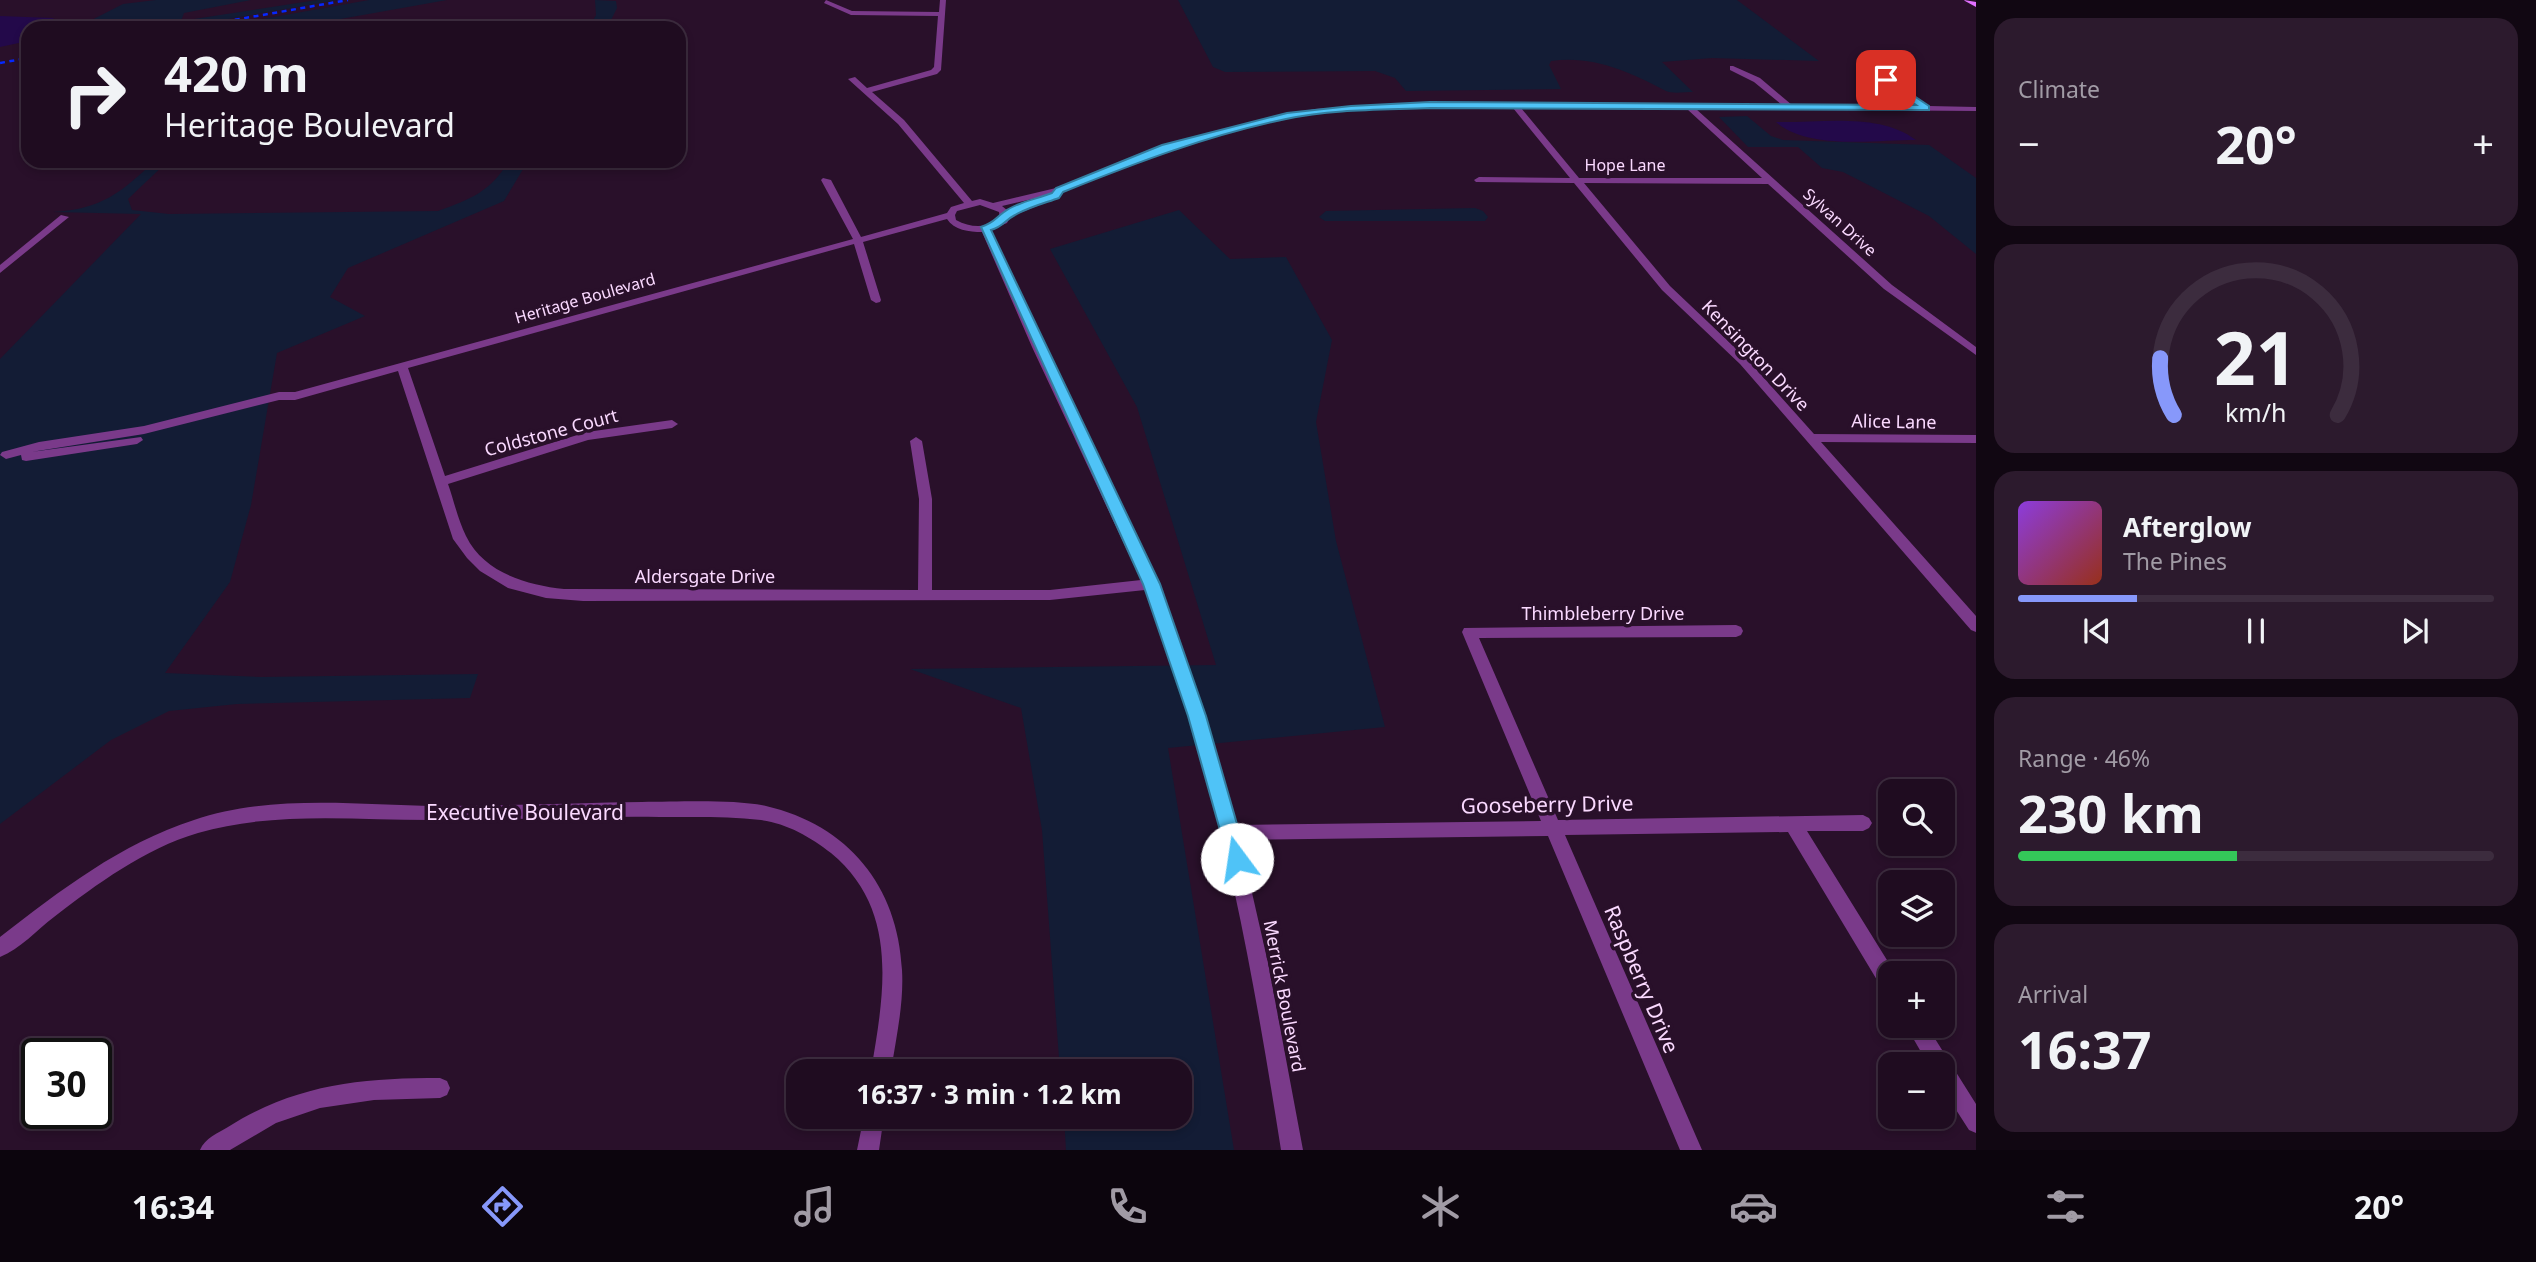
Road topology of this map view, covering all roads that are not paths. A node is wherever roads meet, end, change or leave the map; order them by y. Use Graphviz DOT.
graph roads {
  1 [pos="943,0"];
  2 [pos="1967,0"];
  3 [pos="826,2"];
  4 [pos="1976,5"];
  5 [pos="942,14"];
  6 [pos="1866,66"];
  7 [pos="1733,68"];
  8 [pos="852,79"];
  9 [pos="867,91"];
  10 [pos="1514,106"];
  11 [pos="1689,107"];
  12 [pos="1789,107"];
  13 [pos="1926,108"];
  14 [pos="1976,108"];
  15 [pos="826,180"];
  16 [pos="1479,180"];
  17 [pos="1576,181"];
  18 [pos="1771,181"];
  19 [pos="1059,190"];
  20 [pos="969,203"];
  21 [pos="996,205"];
  22 [pos="950,215"];
  23 [pos="1006,215"];
  24 [pos="64,217"];
  25 [pos="959,226"];
  26 [pos="985,229"];
  27 [pos="884,234"];
  28 [pos="858,240"];
  29 [pos="16,256"];
  30 [pos="0,257"];
  31 [pos="0,270"];
  32 [pos="876,300"];
  33 [pos="1976,352"];
  34 [pos="402,367"];
  35 [pos="672,424"];
  36 [pos="1811,438"];
  37 [pos="1976,439"];
  38 [pos="916,441"];
  39 [pos="3,455"];
  40 [pos="441,482"];
  41 [pos="1152,584"];
  42 [pos="925,595"];
  43 [pos="1976,626"];
  44 [pos="1736,631"];
  45 [pos="1469,632"];
  46 [pos="1793,824"];
  47 [pos="1863,824"];
  48 [pos="1551,826"];
  49 [pos="1231,833"];
  50 [pos="0,948"];
  51 [pos="1878,963"];
  52 [pos="882,1059"];
  53 [pos="440,1088"];
  54 [pos="1955,1090"];
  55 [pos="1976,1124"];
  56 [pos="872,1129"];
  57 [pos="211,1150"];
  58 [pos="869,1150"];
  59 [pos="1292,1150"];
  60 [pos="1691,1150"];
  1 -- 5 [label="street"];
  2 -- 4 [label="street"];
  3 -- 5 [label="street"];
  5 -- 9 [label="street"];
  6 -- 13 [label="street"];
  7 -- 12 [label="street"];
  8 -- 9 [label="street"];
  9 -- 20 [label="street"];
  10 -- 11 [label="street"];
  10 -- 17 [label="street, Kensington Drive"];
  10 -- 19 [label="street"];
  11 -- 12 [label="street"];
  11 -- 18 [label="street, Sylvan Drive"];
  12 -- 13 [label="street"];
  13 -- 14 [label="street"];
  15 -- 28 [label="street"];
  16 -- 17 [label="street, Hope Lane"];
  17 -- 18 [label="street, Hope Lane"];
  17 -- 36 [label="street, Kensington Drive"];
  18 -- 33 [label="street, Sylvan Drive"];
  19 -- 21 [label="street"];
  19 -- 23 [label="street"];
  20 -- 21 [label="street"];
  20 -- 22 [label="street, Heritage Boulevard"];
  21 -- 23 [label="street"];
  22 -- 25 [label="street"];
  22 -- 27 [label="street, Heritage Boulevard"];
  23 -- 26 [label="street"];
  24 -- 29 [label="street"];
  25 -- 26 [label="street, Heritage Boulevard"];
  25 -- 27 [label="street, Heritage Boulevard"];
  26 -- 41 [label="street, Merrick Boulevard"];
  27 -- 28 [label="street, Heritage Boulevard"];
  28 -- 32 [label="street"];
  28 -- 34 [label="street, Heritage Boulevard"];
  29 -- 30 [label="street"];
  29 -- 31 [label="street"];
  34 -- 39 [label="street, Heritage Boulevard"];
  34 -- 40 [label="street, Aldersgate Drive"];
  35 -- 40 [label="street, Coldstone Court"];
  36 -- 37 [label="street, Alice Lane"];
  36 -- 43 [label="street, Kensington Drive"];
  38 -- 42 [label="street"];
  40 -- 42 [label="street, Aldersgate Drive"];
  41 -- 42 [label="street, Aldersgate Drive"];
  41 -- 49 [label="street, Merrick Boulevard"];
  44 -- 45 [label="street, Thimbleberry Drive"];
  45 -- 48 [label="street, Raspberry Drive"];
  46 -- 47 [label="street, Gooseberry Drive"];
  46 -- 48 [label="street, Gooseberry Drive"];
  46 -- 51 [label="street"];
  48 -- 49 [label="street, Gooseberry Drive"];
  48 -- 60 [label="street, Raspberry Drive"];
  49 -- 59 [label="street, Merrick Boulevard"];
  50 -- 52 [label="street, Executive Boulevard"];
  53 -- 57 [label="street"];
  54 -- 55 [label="street"];
  56 -- 58 [label="street"];
}
